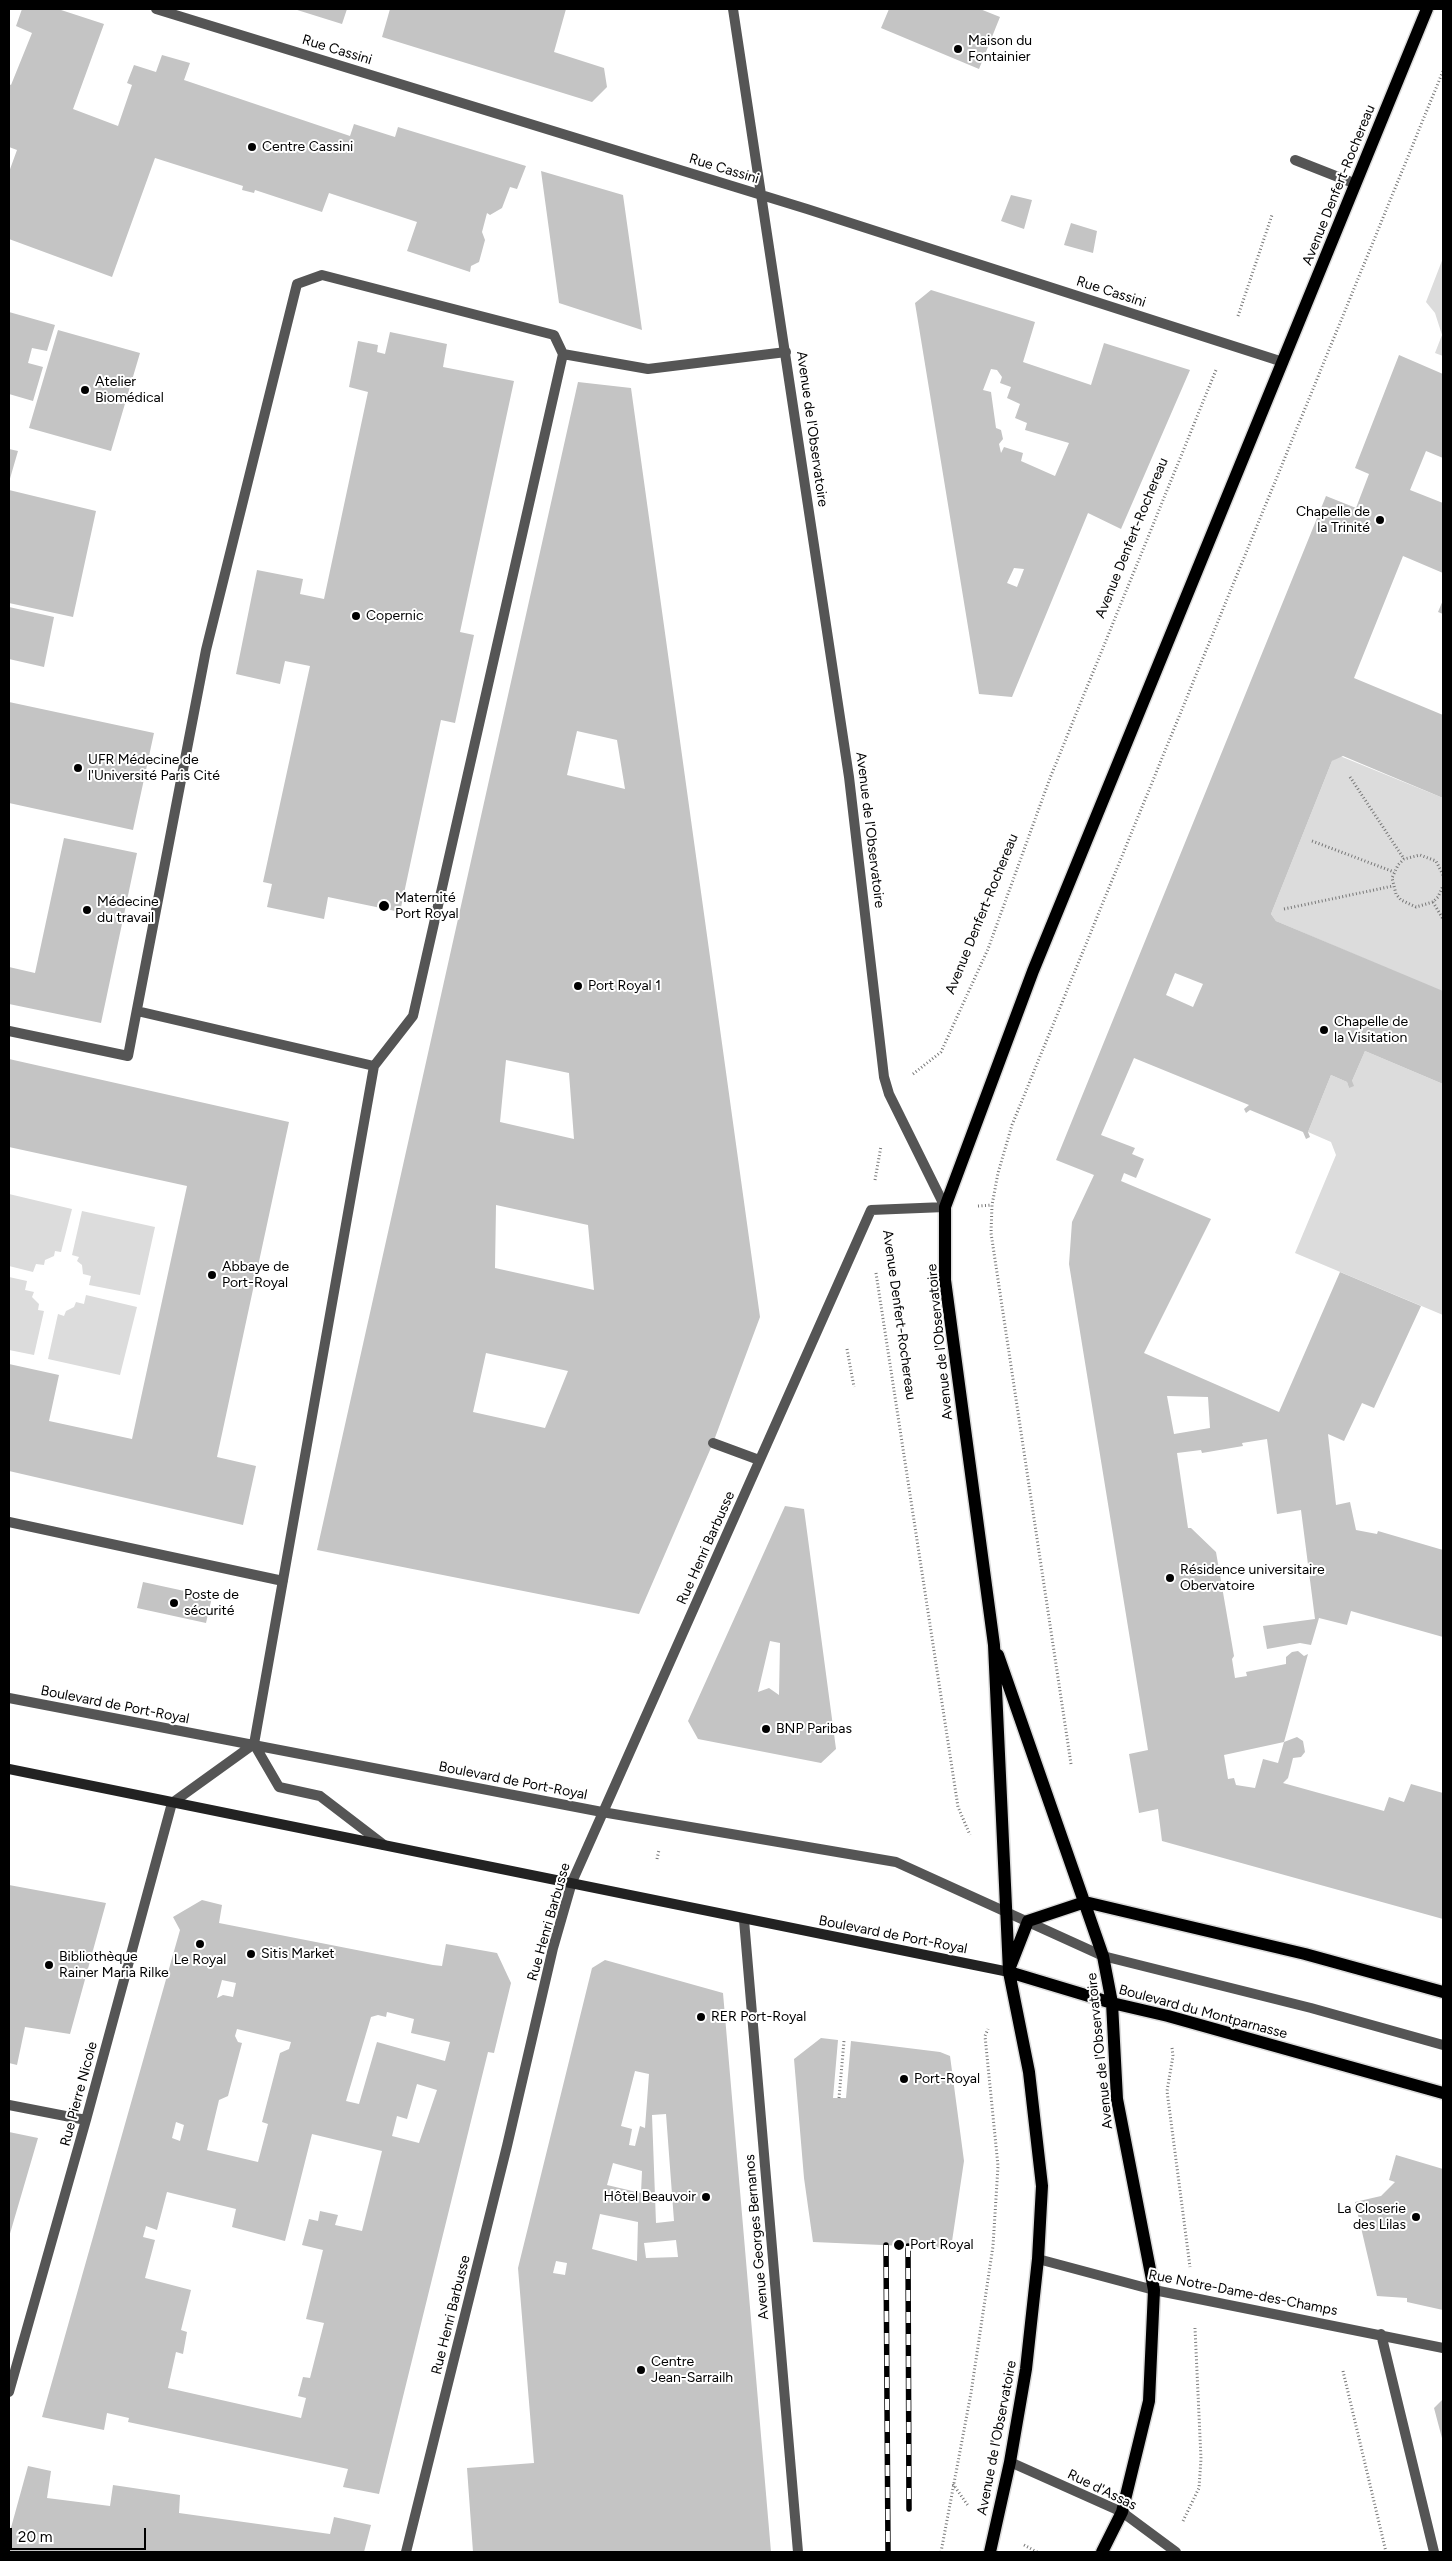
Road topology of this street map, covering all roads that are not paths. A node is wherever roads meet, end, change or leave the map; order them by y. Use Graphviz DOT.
graph roads {
  1 [pos="156,9"];
  2 [pos="732,9"];
  3 [pos="1427,9"];
  4 [pos="1295,160"];
  5 [pos="1356,184"];
  6 [pos="762,195"];
  7 [pos="786,352"];
  8 [pos="563,354"];
  9 [pos="1283,362"];
  10 [pos="138,1011"];
  11 [pos="9,1030"];
  12 [pos="374,1066"];
  13 [pos="945,1207"];
  14 [pos="713,1442"];
  15 [pos="759,1460"];
  16 [pos="9,1522"];
  17 [pos="283,1581"];
  18 [pos="994,1645"];
  19 [pos="9,1698"];
  20 [pos="254,1744"];
  21 [pos="9,1769"];
  22 [pos="172,1803"];
  23 [pos="602,1812"];
  24 [pos="384,1845"];
  25 [pos="572,1882"];
  26 [pos="1086,1902"];
  27 [pos="1005,1910"];
  28 [pos="744,1920"];
  29 [pos="1028,1921"];
  30 [pos="1104,1956"];
  31 [pos="1009,1972"];
  32 [pos="1443,1992"];
  33 [pos="1112,2003"];
  34 [pos="1443,2045"];
  35 [pos="1443,2093"];
  36 [pos="9,2105"];
  37 [pos="86,2120"];
  38 [pos="1038,2259"];
  39 [pos="1154,2290"];
  40 [pos="1381,2334"];
  41 [pos="1443,2348"];
  42 [pos="9,2392"];
  43 [pos="1010,2462"];
  44 [pos="1122,2512"];
  45 [pos="406,2552"];
  46 [pos="798,2552"];
  47 [pos="990,2552"];
  48 [pos="1102,2552"];
  49 [pos="1176,2552"];
  50 [pos="1434,2552"];
  1 -- 6 [label="street, Rue Cassini"];
  2 -- 6 [label="street, Avenue de l'Observatoire"];
  3 -- 5 [label="main road, Avenue Denfert-Rochereau"];
  4 -- 5 [label="street"];
  5 -- 9 [label="main road, Avenue Denfert-Rochereau"];
  6 -- 7 [label="street, Avenue de l'Observatoire"];
  6 -- 9 [label="street, Rue Cassini"];
  7 -- 8 [label="street"];
  7 -- 13 [label="street, Avenue de l'Observatoire"];
  8 -- 10 [label="street"];
  8 -- 12 [label="street"];
  9 -- 13 [label="main road, Avenue Denfert-Rochereau"];
  10 -- 11 [label="street"];
  10 -- 12 [label="street"];
  12 -- 17 [label="street"];
  13 -- 15 [label="street, Rue Henri Barbusse"];
  13 -- 18 [label="main road, Avenue de l'Observatoire"];
  14 -- 15 [label="street"];
  15 -- 23 [label="street, Rue Henri Barbusse"];
  16 -- 17 [label="street"];
  17 -- 20 [label="street"];
  18 -- 26 [label="main road, Avenue de l'Observatoire"];
  18 -- 27 [label="main road, Avenue de l'Observatoire"];
  19 -- 20 [label="street, Boulevard de Port-Royal"];
  20 -- 22 [label="street"];
  20 -- 23 [label="street, Boulevard de Port-Royal"];
  20 -- 24 [label="street"];
  21 -- 22 [label="main road, Boulevard de Port-Royal"];
  22 -- 24 [label="main road, Boulevard de Port-Royal"];
  22 -- 37 [label="street, Rue Pierre Nicole"];
  23 -- 25 [label="street, Rue Henri Barbusse"];
  23 -- 27 [label="street, Boulevard de Port-Royal"];
  24 -- 25 [label="main road, Boulevard de Port-Royal"];
  25 -- 28 [label="main road, Boulevard de Port-Royal"];
  25 -- 45 [label="street, Rue Henri Barbusse"];
  26 -- 29 [label="main road"];
  26 -- 30 [label="main road, Avenue de l'Observatoire"];
  26 -- 32 [label="main road"];
  27 -- 29 [label="street, Boulevard du Montparnasse"];
  27 -- 31 [label="main road, Avenue de l'Observatoire"];
  28 -- 31 [label="main road, Boulevard de Port-Royal"];
  28 -- 46 [label="street, Avenue Georges Bernanos"];
  29 -- 30 [label="street, Boulevard du Montparnasse"];
  29 -- 31 [label="main road"];
  30 -- 33 [label="main road, Avenue de l'Observatoire"];
  30 -- 34 [label="street, Boulevard du Montparnasse"];
  31 -- 33 [label="main road, Boulevard du Montparnasse"];
  31 -- 38 [label="main road, Avenue de l'Observatoire"];
  33 -- 35 [label="main road, Boulevard du Montparnasse"];
  33 -- 39 [label="main road, Avenue de l'Observatoire"];
  36 -- 37 [label="street"];
  37 -- 42 [label="street, Rue Pierre Nicole"];
  38 -- 39 [label="street, Rue Notre-Dame-des-Champs"];
  38 -- 43 [label="main road, Avenue de l'Observatoire"];
  39 -- 40 [label="street, Rue Notre-Dame-des-Champs"];
  39 -- 44 [label="main road, Avenue de l'Observatoire"];
  40 -- 41 [label="street, Rue Notre-Dame-des-Champs"];
  40 -- 50 [label="street"];
  43 -- 44 [label="street, Rue d'Assas"];
  43 -- 47 [label="main road, Avenue de l'Observatoire"];
  44 -- 48 [label="main road, Avenue de l'Observatoire"];
  44 -- 49 [label="street, Rue d'Assas"];
}
